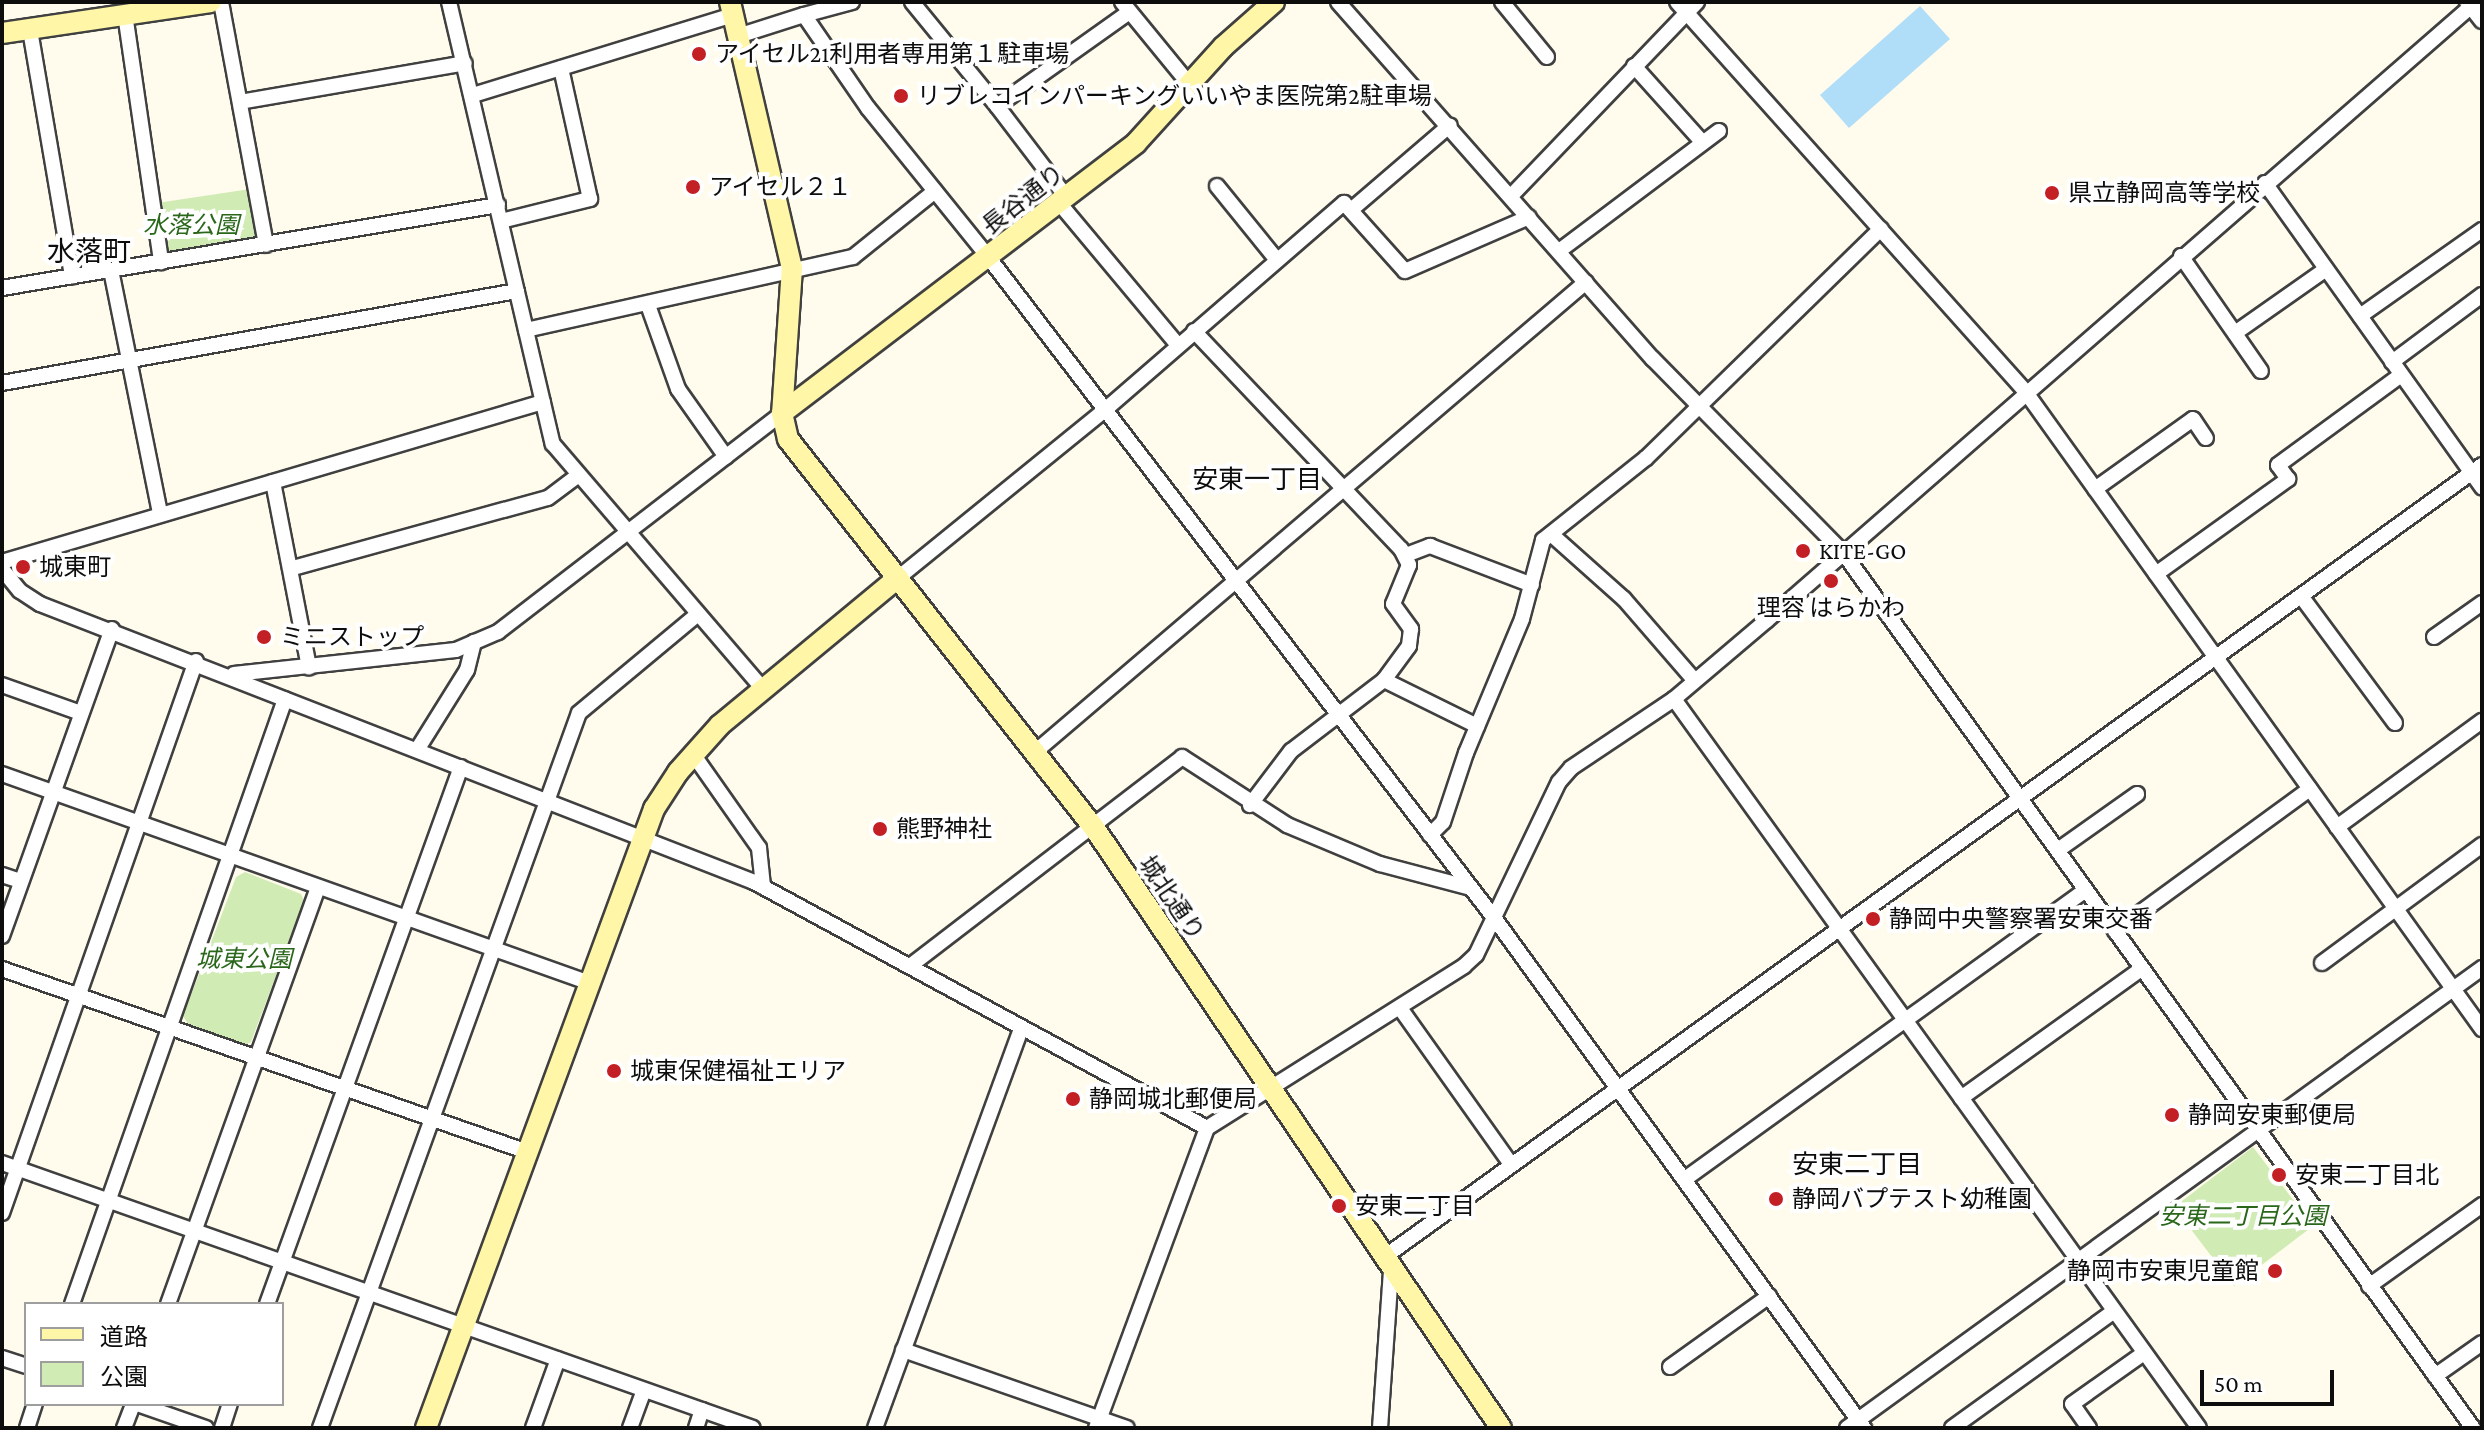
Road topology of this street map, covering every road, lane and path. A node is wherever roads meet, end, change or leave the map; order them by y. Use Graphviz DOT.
graph roads {
  1 [pos="211,2"];
  2 [pos="221,2"];
  3 [pos="449,2"];
  4 [pos="852,2"];
  5 [pos="912,2"];
  6 [pos="1274,2"];
  7 [pos="1338,2"];
  8 [pos="1502,2"];
  9 [pos="2472,3"];
  10 [pos="1687,5"];
  11 [pos="1125,7"];
  12 [pos="732,9"];
  13 [pos="125,14"];
  14 [pos="804,15"];
  15 [pos="2482,21"];
  16 [pos="30,30"];
  17 [pos="2,33"];
  18 [pos="738,36"];
  19 [pos="1547,57"];
  20 [pos="465,63"];
  21 [pos="1634,66"];
  22 [pos="561,68"];
  23 [pos="1189,84"];
  24 [pos="473,95"];
  25 [pos="240,102"];
  26 [pos="997,106"];
  27 [pos="1450,125"];
  28 [pos="1719,131"];
  29 [pos="1703,143"];
  30 [pos="2265,183"];
  31 [pos="1217,186"];
  32 [pos="935,191"];
  33 [pos="1511,196"];
  34 [pos="1064,201"];
  35 [pos="498,205"];
  36 [pos="1351,210"];
  37 [pos="1529,217"];
  38 [pos="501,221"];
  39 [pos="1881,229"];
  40 [pos="2482,230"];
  41 [pos="266,245"];
  42 [pos="1559,251"];
  43 [pos="2181,256"];
  44 [pos="989,258"];
  45 [pos="1277,260"];
  46 [pos="161,262"];
  47 [pos="792,268"];
  48 [pos="2326,269"];
  49 [pos="111,270"];
  50 [pos="72,276"];
  51 [pos="1586,282"];
  52 [pos="2,288"];
  53 [pos="517,291"];
  54 [pos="2482,295"];
  55 [pos="648,305"];
  56 [pos="2360,316"];
  57 [pos="526,330"];
  58 [pos="1194,331"];
  59 [pos="2235,333"];
  60 [pos="1178,345"];
  61 [pos="129,360"];
  62 [pos="2392,362"];
  63 [pos="2261,371"];
  64 [pos="2401,375"];
  65 [pos="2,383"];
  66 [pos="2025,391"];
  67 [pos="543,402"];
  68 [pos="1698,405"];
  69 [pos="1106,409"];
  70 [pos="782,413"];
  71 [pos="2206,438"];
  72 [pos="726,457"];
  73 [pos="2477,469"];
  74 [pos="577,476"];
  75 [pos="273,482"];
  76 [pos="2482,487"];
  77 [pos="2095,489"];
  78 [pos="1343,493"];
  79 [pos="160,514"];
  80 [pos="628,532"];
  81 [pos="1551,534"];
  82 [pos="1842,551"];
  83 [pos="1406,555"];
  84 [pos="2,562"];
  85 [pos="293,568"];
  86 [pos="2,569"];
  87 [pos="2156,574"];
  88 [pos="898,578"];
  89 [pos="1236,581"];
  90 [pos="1532,585"];
  91 [pos="2301,596"];
  92 [pos="2482,603"];
  93 [pos="698,614"];
  94 [pos="112,629"];
  95 [pos="2434,637"];
  96 [pos="474,642"];
  97 [pos="2215,657"];
  98 [pos="196,661"];
  99 [pos="309,668"];
  100 [pos="230,674"];
  101 [pos="1384,680"];
  102 [pos="1695,681"];
  103 [pos="2,685"];
  104 [pos="761,687"];
  105 [pos="285,699"];
  106 [pos="1674,699"];
  107 [pos="81,713"];
  108 [pos="1339,715"];
  109 [pos="2482,721"];
  110 [pos="2395,723"];
  111 [pos="1477,726"];
  112 [pos="417,750"];
  113 [pos="1035,752"];
  114 [pos="693,754"];
  115 [pos="461,767"];
  116 [pos="2,774"];
  117 [pos="2310,789"];
  118 [pos="52,792"];
  119 [pos="2137,794"];
  120 [pos="2019,795"];
  121 [pos="545,799"];
  122 [pos="1250,805"];
  123 [pos="139,824"];
  124 [pos="1093,826"];
  125 [pos="2337,827"];
  126 [pos="1430,835"];
  127 [pos="641,836"];
  128 [pos="2482,845"];
  129 [pos="2058,850"];
  130 [pos="230,857"];
  131 [pos="2,875"];
  132 [pos="20,881"];
  133 [pos="763,887"];
  134 [pos="318,888"];
  135 [pos="1471,888"];
  136 [pos="2086,890"];
  137 [pos="2395,908"];
  138 [pos="406,919"];
  139 [pos="1495,919"];
  140 [pos="1838,928"];
  141 [pos="2115,931"];
  142 [pos="2,936"];
  143 [pos="494,950"];
  144 [pos="2322,963"];
  145 [pos="910,966"];
  146 [pos="2482,968"];
  147 [pos="2,969"];
  148 [pos="2141,969"];
  149 [pos="587,982"];
  150 [pos="2453,989"];
  151 [pos="78,997"];
  152 [pos="1400,1008"];
  153 [pos="1907,1023"];
  154 [pos="170,1029"];
  155 [pos="2482,1029"];
  156 [pos="1021,1030"];
  157 [pos="256,1059"];
  158 [pos="1618,1086"];
  159 [pos="345,1089"];
  160 [pos="1270,1090"];
  161 [pos="1961,1098"];
  162 [pos="432,1119"];
  163 [pos="1207,1128"];
  164 [pos="2256,1132"];
  165 [pos="525,1151"];
  166 [pos="2,1163"];
  167 [pos="1511,1164"];
  168 [pos="18,1168"];
  169 [pos="1685,1179"];
  170 [pos="110,1201"];
  171 [pos="2482,1205"];
  172 [pos="2,1213"];
  173 [pos="194,1231"];
  174 [pos="282,1262"];
  175 [pos="2078,1262"];
  176 [pos="1387,1263"];
  177 [pos="2369,1286"];
  178 [pos="369,1293"];
  179 [pos="1769,1296"];
  180 [pos="73,1302"];
  181 [pos="169,1302"];
  182 [pos="268,1302"];
  183 [pos="2114,1311"];
  184 [pos="464,1326"];
  185 [pos="2482,1343"];
  186 [pos="903,1350"];
  187 [pos="2144,1353"];
  188 [pos="2,1358"];
  189 [pos="558,1359"];
  190 [pos="24,1365"];
  191 [pos="1670,1367"];
  192 [pos="2435,1376"];
  193 [pos="644,1390"];
  194 [pos="34,1406"];
  195 [pos="134,1406"];
  196 [pos="141,1406"];
  197 [pos="229,1406"];
  198 [pos="702,1410"];
  199 [pos="1097,1423"];
  200 [pos="1856,1425"];
  201 [pos="27,1428"];
  202 [pos="124,1428"];
  203 [pos="206,1428"];
  204 [pos="222,1428"];
  205 [pos="320,1428"];
  206 [pos="426,1428"];
  207 [pos="533,1428"];
  208 [pos="630,1428"];
  209 [pos="696,1428"];
  210 [pos="753,1428"];
  211 [pos="875,1428"];
  212 [pos="1127,1428"];
  213 [pos="1380,1428"];
  214 [pos="1501,1428"];
  215 [pos="1952,1428"];
  216 [pos="2089,1428"];
  217 [pos="2199,1428"];
  218 [pos="2473,1428"];
  1 -- 13 [label="street"];
  2 -- 25 [label="street"];
  3 -- 20 [label="street"];
  4 -- 14 [label="street"];
  5 -- 26 [label="street"];
  6 -- 23 [label="street, 長谷通り"];
  7 -- 27 [label="street"];
  8 -- 19 [label="street"];
  9 -- 15 [label="street"];
  9 -- 30 [label="street"];
  10 -- 21 [label="street"];
  10 -- 39 [label="street"];
  11 -- 23 [label="street"];
  11 -- 26 [label="street"];
  12 -- 18 [label="street"];
  12 -- 22 [label="street"];
  13 -- 16 [label="street"];
  13 -- 46 [label="street"];
  14 -- 18 [label="street"];
  14 -- 32 [label="street"];
  16 -- 17 [label="street"];
  16 -- 50 [label="street"];
  18 -- 47 [label="street"];
  20 -- 24 [label="street"];
  20 -- 25 [label="street"];
  21 -- 29 [label="street"];
  21 -- 33 [label="street"];
  22 -- 24 [label="street"];
  22 -- 38 [label="street"];
  23 -- 34 [label="street, 長谷通り"];
  24 -- 35 [label="street"];
  25 -- 41 [label="street"];
  26 -- 34 [label="street"];
  27 -- 33 [label="street"];
  27 -- 36 [label="street"];
  28 -- 29 [label="street"];
  29 -- 42 [label="street"];
  30 -- 43 [label="street"];
  30 -- 48 [label="street"];
  31 -- 45 [label="street"];
  32 -- 44 [label="street"];
  32 -- 47 [label="street"];
  33 -- 37 [label="street"];
  34 -- 44 [label="street, 長谷通り"];
  34 -- 60 [label="street"];
  35 -- 38 [label="street"];
  35 -- 41 [label="street"];
  36 -- 37 [label="street"];
  36 -- 45 [label="street"];
  37 -- 42 [label="street"];
  38 -- 53 [label="street"];
  39 -- 66 [label="street"];
  39 -- 68 [label="street"];
  40 -- 56 [label="street"];
  41 -- 46 [label="street"];
  42 -- 51 [label="street"];
  43 -- 59 [label="street"];
  43 -- 66 [label="street"];
  44 -- 69 [label="street"];
  44 -- 70 [label="street, 長谷通り"];
  45 -- 58 [label="street"];
  46 -- 49 [label="street"];
  47 -- 55 [label="street"];
  47 -- 70 [label="street"];
  48 -- 56 [label="street"];
  48 -- 59 [label="street"];
  49 -- 50 [label="street"];
  49 -- 61 [label="street"];
  50 -- 52 [label="street"];
  51 -- 68 [label="street"];
  51 -- 78 [label="street"];
  53 -- 57 [label="street"];
  53 -- 61 [label="street"];
  54 -- 62 [label="street"];
  55 -- 57 [label="street"];
  55 -- 72 [label="street"];
  56 -- 62 [label="street"];
  57 -- 67 [label="street"];
  58 -- 60 [label="street"];
  58 -- 78 [label="street"];
  59 -- 63 [label="street"];
  60 -- 69 [label="street"];
  61 -- 65 [label="street"];
  61 -- 79 [label="street"];
  62 -- 64 [label="street"];
  64 -- 73 [label="street"];
  64 -- 87 [label="street"];
  66 -- 77 [label="street"];
  66 -- 82 [label="street"];
  67 -- 74 [label="street"];
  67 -- 75 [label="street"];
  68 -- 81 [label="street"];
  68 -- 82 [label="street"];
  69 -- 88 [label="street"];
  69 -- 89 [label="street"];
  70 -- 72 [label="street"];
  70 -- 88 [label="street, 城北通り"];
  71 -- 77 [label="street"];
  72 -- 80 [label="street"];
  73 -- 76 [label="street"];
  73 -- 91 [label="street"];
  74 -- 80 [label="street"];
  74 -- 85 [label="street"];
  75 -- 79 [label="street"];
  75 -- 85 [label="street"];
  77 -- 87 [label="street"];
  78 -- 83 [label="street"];
  78 -- 89 [label="street"];
  79 -- 84 [label="street"];
  80 -- 93 [label="street"];
  80 -- 96 [label="street"];
  81 -- 90 [label="street"];
  81 -- 102 [label="street"];
  82 -- 102 [label="street"];
  82 -- 120 [label="street"];
  83 -- 90 [label="street"];
  83 -- 101 [label="street"];
  85 -- 99 [label="street"];
  86 -- 94 [label="street"];
  87 -- 97 [label="street"];
  88 -- 104 [label="street"];
  88 -- 113 [label="street, 城北通り"];
  89 -- 108 [label="street"];
  89 -- 113 [label="street"];
  90 -- 111 [label="street"];
  91 -- 97 [label="street"];
  91 -- 110 [label="street"];
  92 -- 95 [label="street"];
  93 -- 104 [label="street"];
  93 -- 121 [label="street"];
  94 -- 98 [label="street"];
  94 -- 107 [label="street"];
  96 -- 99 [label="street"];
  96 -- 112 [label="street"];
  97 -- 117 [label="street"];
  97 -- 120 [label="street"];
  98 -- 100 [label="street"];
  98 -- 123 [label="street"];
  99 -- 100 [label="street"];
  100 -- 105 [label="street"];
  101 -- 108 [label="street"];
  101 -- 111 [label="street"];
  102 -- 106 [label="street"];
  103 -- 107 [label="street"];
  104 -- 114 [label="street"];
  105 -- 112 [label="street"];
  105 -- 130 [label="street"];
  106 -- 139 [label="street"];
  106 -- 140 [label="street"];
  107 -- 118 [label="street"];
  108 -- 122 [label="street"];
  108 -- 126 [label="street"];
  109 -- 125 [label="street"];
  111 -- 126 [label="street"];
  112 -- 115 [label="street"];
  113 -- 124 [label="street, 城北通り"];
  114 -- 127 [label="street"];
  114 -- 133 [label="street"];
  115 -- 121 [label="street"];
  115 -- 138 [label="street"];
  116 -- 118 [label="street"];
  117 -- 125 [label="street"];
  117 -- 141 [label="street"];
  118 -- 123 [label="street"];
  118 -- 132 [label="street"];
  119 -- 129 [label="street"];
  120 -- 129 [label="street"];
  120 -- 140 [label="street"];
  121 -- 127 [label="street"];
  121 -- 143 [label="street"];
  122 -- 124 [label="street"];
  122 -- 135 [label="street"];
  123 -- 130 [label="street"];
  123 -- 151 [label="street"];
  124 -- 145 [label="street"];
  124 -- 160 [label="street, 城北通り"];
  125 -- 137 [label="street"];
  126 -- 135 [label="street"];
  127 -- 133 [label="street"];
  127 -- 149 [label="street"];
  128 -- 137 [label="street"];
  129 -- 136 [label="street"];
  130 -- 134 [label="street"];
  130 -- 154 [label="street"];
  131 -- 132 [label="street"];
  132 -- 142 [label="street"];
  133 -- 145 [label="street"];
  134 -- 138 [label="street"];
  134 -- 157 [label="street"];
  135 -- 139 [label="street"];
  136 -- 141 [label="street"];
  136 -- 153 [label="street"];
  137 -- 144 [label="street"];
  137 -- 150 [label="street"];
  138 -- 143 [label="street"];
  138 -- 159 [label="street"];
  139 -- 152 [label="street"];
  139 -- 158 [label="street"];
  140 -- 153 [label="street"];
  140 -- 158 [label="street"];
  141 -- 148 [label="street"];
  143 -- 149 [label="street"];
  143 -- 162 [label="street"];
  145 -- 156 [label="street"];
  146 -- 150 [label="street"];
  147 -- 151 [label="street"];
  148 -- 161 [label="street"];
  148 -- 164 [label="street"];
  149 -- 165 [label="street"];
  150 -- 155 [label="street"];
  150 -- 164 [label="street"];
  151 -- 154 [label="street"];
  151 -- 168 [label="street"];
  152 -- 160 [label="street"];
  152 -- 167 [label="street"];
  153 -- 161 [label="street"];
  153 -- 169 [label="street"];
  154 -- 157 [label="street"];
  154 -- 170 [label="street"];
  156 -- 163 [label="street"];
  156 -- 186 [label="street"];
  157 -- 159 [label="street"];
  157 -- 173 [label="street"];
  158 -- 167 [label="street"];
  158 -- 169 [label="street"];
  159 -- 162 [label="street"];
  159 -- 174 [label="street"];
  160 -- 163 [label="street"];
  160 -- 176 [label="street, 城北通り"];
  161 -- 175 [label="street"];
  162 -- 165 [label="street"];
  162 -- 178 [label="street"];
  163 -- 199 [label="street"];
  164 -- 175 [label="street"];
  164 -- 177 [label="street"];
  165 -- 184 [label="street"];
  166 -- 168 [label="street"];
  167 -- 176 [label="street"];
  168 -- 170 [label="street"];
  168 -- 172 [label="street"];
  169 -- 179 [label="street"];
  170 -- 173 [label="street"];
  170 -- 180 [label="street"];
  171 -- 177 [label="street"];
  173 -- 174 [label="street"];
  173 -- 181 [label="street"];
  174 -- 178 [label="street"];
  174 -- 182 [label="street"];
  175 -- 183 [label="street"];
  175 -- 200 [label="street"];
  176 -- 213 [label="street"];
  176 -- 214 [label="street, 城北通り"];
  177 -- 192 [label="street"];
  178 -- 184 [label="street"];
  178 -- 205 [label="street"];
  179 -- 191 [label="street"];
  179 -- 200 [label="street"];
  183 -- 187 [label="street"];
  183 -- 215 [label="street"];
  184 -- 189 [label="street"];
  184 -- 206 [label="street"];
  185 -- 192 [label="street"];
  186 -- 199 [label="street"];
  186 -- 211 [label="street"];
  187 -- 216 [label="street"];
  187 -- 217 [label="street"];
  188 -- 190 [label="street"];
  189 -- 193 [label="street"];
  189 -- 207 [label="street"];
  192 -- 218 [label="street"];
  193 -- 198 [label="street"];
  193 -- 208 [label="street"];
  194 -- 201 [label="street"];
  195 -- 202 [label="street"];
  196 -- 203 [label="street"];
  197 -- 204 [label="street"];
  198 -- 209 [label="street"];
  198 -- 210 [label="street"];
  199 -- 212 [label="street"];
}
